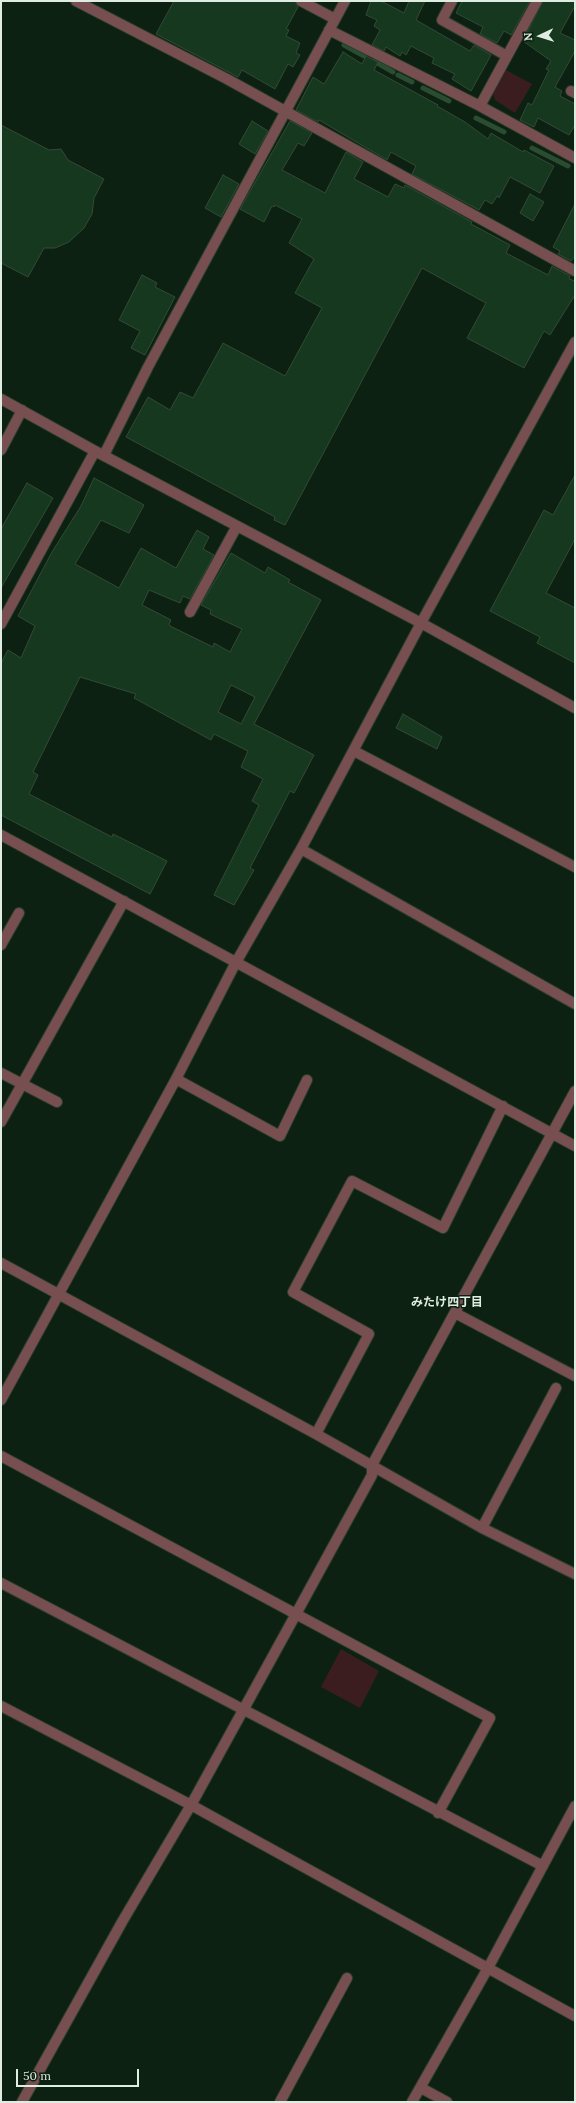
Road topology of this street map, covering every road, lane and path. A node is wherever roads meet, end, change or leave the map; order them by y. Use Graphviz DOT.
graph roads {
  1 [pos="76,1"];
  2 [pos="301,1"];
  3 [pos="345,1"];
  4 [pos="452,1"];
  5 [pos="537,1"];
  6 [pos="335,19"];
  7 [pos="329,30"];
  8 [pos="507,56"];
  9 [pos="480,106"];
  10 [pos="286,111"];
  11 [pos="575,158"];
  12 [pos="575,270"];
  13 [pos="575,342"];
  14 [pos="1,399"];
  15 [pos="22,410"];
  16 [pos="1,450"];
  17 [pos="99,453"];
  18 [pos="237,526"];
  19 [pos="190,612"];
  20 [pos="421,623"];
  21 [pos="1,624"];
  22 [pos="575,708"];
  23 [pos="354,751"];
  24 [pos="1,835"];
  25 [pos="301,849"];
  26 [pos="575,867"];
  27 [pos="124,901"];
  28 [pos="19,913"];
  29 [pos="1,945"];
  30 [pos="236,964"];
  31 [pos="575,1004"];
  32 [pos="1,1073"];
  33 [pos="176,1079"];
  34 [pos="307,1080"];
  35 [pos="21,1084"];
  36 [pos="575,1091"];
  37 [pos="57,1102"];
  38 [pos="503,1106"];
  39 [pos="1,1122"];
  40 [pos="552,1133"];
  41 [pos="575,1146"];
  42 [pos="1,1264"];
  43 [pos="58,1296"];
  44 [pos="454,1313"];
  45 [pos="575,1376"];
  46 [pos="556,1388"];
  47 [pos="1,1400"];
  48 [pos="316,1434"];
  49 [pos="1,1456"];
  50 [pos="372,1465"];
  51 [pos="482,1528"];
  52 [pos="575,1574"];
  53 [pos="1,1583"];
  54 [pos="296,1614"];
  55 [pos="1,1706"];
  56 [pos="242,1710"];
  57 [pos="191,1805"];
  58 [pos="574,1810"];
  59 [pos="438,1813"];
  60 [pos="543,1866"];
  61 [pos="488,1968"];
  62 [pos="347,1978"];
  63 [pos="575,2016"];
  64 [pos="421,2088"];
  65 [pos="22,2102"];
  66 [pos="280,2102"];
  67 [pos="412,2102"];
  68 [pos="447,2102"];
  1 -- 10 [label="street"];
  2 -- 6 [label="street"];
  3 -- 6 [label="street"];
  4 -- 8 [label="street"];
  5 -- 8 [label="street"];
  6 -- 7 [label="street"];
  7 -- 9 [label="street"];
  7 -- 10 [label="street"];
  8 -- 9 [label="street"];
  9 -- 11 [label="street"];
  10 -- 12 [label="street"];
  10 -- 17 [label="street"];
  13 -- 20 [label="street"];
  14 -- 15 [label="street"];
  15 -- 16 [label="street"];
  15 -- 17 [label="street"];
  17 -- 18 [label="street"];
  17 -- 21 [label="street"];
  18 -- 19 [label="street"];
  18 -- 20 [label="street"];
  20 -- 22 [label="street"];
  20 -- 23 [label="street"];
  23 -- 25 [label="street"];
  23 -- 26 [label="street"];
  24 -- 27 [label="street"];
  25 -- 30 [label="street"];
  25 -- 31 [label="street"];
  27 -- 30 [label="street"];
  27 -- 35 [label="street"];
  28 -- 29 [label="street"];
  30 -- 33 [label="street"];
  30 -- 38 [label="street"];
  32 -- 35 [label="street"];
  33 -- 34 [label="street"];
  33 -- 43 [label="street"];
  35 -- 37 [label="street"];
  35 -- 39 [label="street"];
  36 -- 40 [label="street"];
  38 -- 40 [label="street"];
  38 -- 48 [label="street"];
  40 -- 41 [label="street"];
  40 -- 44 [label="street"];
  42 -- 43 [label="street"];
  43 -- 47 [label="street"];
  43 -- 48 [label="street"];
  44 -- 45 [label="street"];
  44 -- 50 [label="street"];
  46 -- 51 [label="street"];
  48 -- 50 [label="street"];
  49 -- 54 [label="street"];
  50 -- 51 [label="street"];
  50 -- 54 [label="street"];
  51 -- 52 [label="street"];
  53 -- 56 [label="street"];
  54 -- 56 [label="street"];
  54 -- 59 [label="street"];
  55 -- 57 [label="street"];
  56 -- 57 [label="street"];
  56 -- 59 [label="street"];
  57 -- 61 [label="street"];
  57 -- 65 [label="street"];
  58 -- 60 [label="street"];
  59 -- 60 [label="street"];
  60 -- 61 [label="street"];
  61 -- 63 [label="street"];
  61 -- 64 [label="street"];
  62 -- 66 [label="street"];
  64 -- 67 [label="street"];
  64 -- 68 [label="street"];
}
